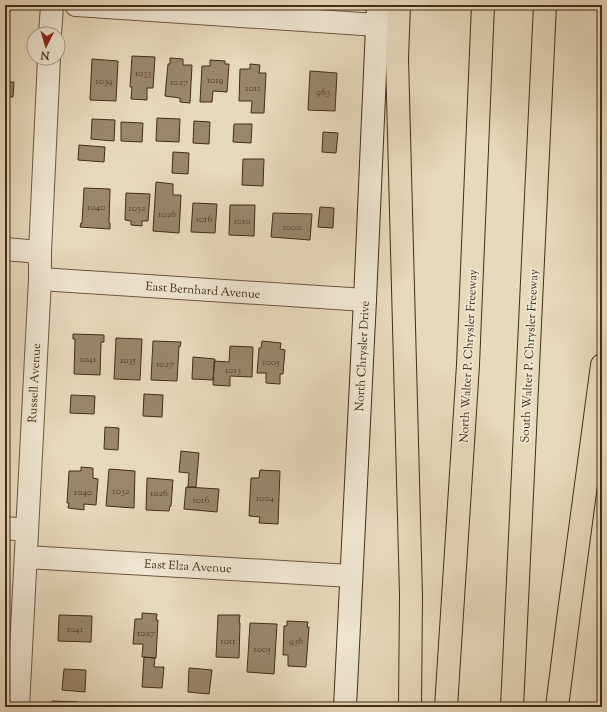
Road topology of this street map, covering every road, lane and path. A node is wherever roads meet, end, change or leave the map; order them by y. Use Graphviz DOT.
graph roads {
  1 [pos="52,5"];
  2 [pos="76,5"];
  3 [pos="399,5"];
  4 [pos="483,5"];
  5 [pos="545,5"];
  6 [pos="378,15"];
  7 [pos="51,26"];
  8 [pos="49,66"];
  9 [pos="5,249"];
  10 [pos="40,252"];
  11 [pos="40,279"];
  12 [pos="366,300"];
  13 [pos="602,365"];
  14 [pos="5,528"];
  15 [pos="26,530"];
  16 [pos="26,557"];
  17 [pos="351,576"];
  18 [pos="18,707"];
  19 [pos="345,707"];
  20 [pos="410,707"];
  21 [pos="446,707"];
  22 [pos="512,707"];
  23 [pos="557,707"];
  1 -- 7 [label="street"];
  2 -- 6 [label="street"];
  3 -- 20 [label="highway"];
  4 -- 21 [label="highway, North Walter P. Chrysler Freeway"];
  5 -- 22 [label="highway, South Walter P. Chrysler Freeway"];
  6 -- 12 [label="street, North Chrysler Drive"];
  8 -- 10 [label="street, Russell Avenue"];
  9 -- 10 [label="street"];
  10 -- 11 [label="street, Russell Avenue"];
  11 -- 12 [label="street, East Bernhard Avenue"];
  11 -- 15 [label="street, Russell Avenue"];
  12 -- 17 [label="street, North Chrysler Drive"];
  13 -- 23 [label="highway"];
  14 -- 15 [label="street"];
  15 -- 16 [label="street, Russell Avenue"];
  16 -- 17 [label="street, East Elza Avenue"];
  16 -- 18 [label="street, Russell Avenue"];
  17 -- 19 [label="street, North Chrysler Drive"];
}
